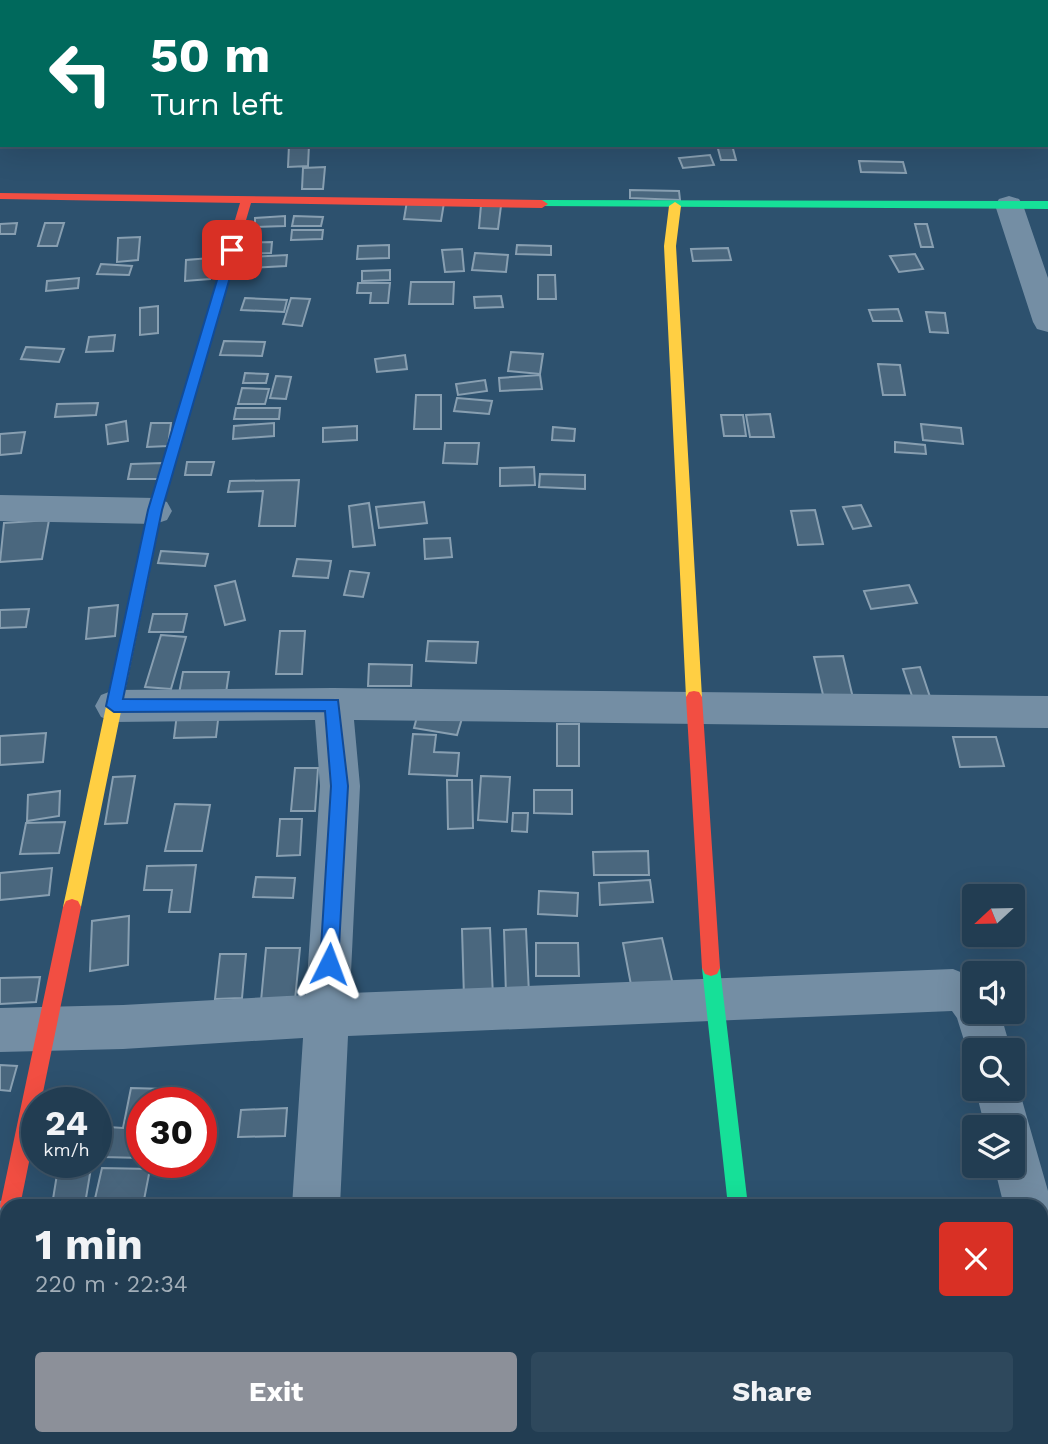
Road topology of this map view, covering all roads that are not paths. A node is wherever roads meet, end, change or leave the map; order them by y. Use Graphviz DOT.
graph roads {
  1 [pos="0,196"];
  2 [pos="247,198"];
  3 [pos="1009,205"];
  4 [pos="1048,205"];
  5 [pos="675,206"];
  6 [pos="1048,322"];
  7 [pos="0,508"];
  8 [pos="155,510"];
  9 [pos="333,704"];
  10 [pos="114,706"];
  11 [pos="696,709"];
  12 [pos="1048,712"];
  13 [pos="962,994"];
  14 [pos="714,1004"];
  15 [pos="326,1015"];
  16 [pos="0,1030"];
  17 [pos="47,1031"];
  18 [pos="1021,1178"];
  19 [pos="11,1199"];
  20 [pos="316,1199"];
  21 [pos="737,1199"];
  22 [pos="1026,1199"];
  1 -- 2 [label="street"];
  2 -- 5 [label="street"];
  2 -- 8 [label="street"];
  3 -- 4 [label="street"];
  3 -- 5 [label="street"];
  3 -- 6 [label="street"];
  5 -- 11 [label="street"];
  7 -- 8 [label="street"];
  8 -- 10 [label="street"];
  9 -- 10 [label="street"];
  9 -- 11 [label="street"];
  9 -- 15 [label="street"];
  10 -- 17 [label="street"];
  11 -- 12 [label="street"];
  11 -- 14 [label="street"];
  13 -- 14 [label="street"];
  14 -- 15 [label="street"];
  14 -- 21 [label="street"];
  15 -- 17 [label="street"];
  15 -- 20 [label="street"];
  16 -- 17 [label="street"];
  17 -- 19 [label="street"];
  18 -- 22 [label="street"];
}
